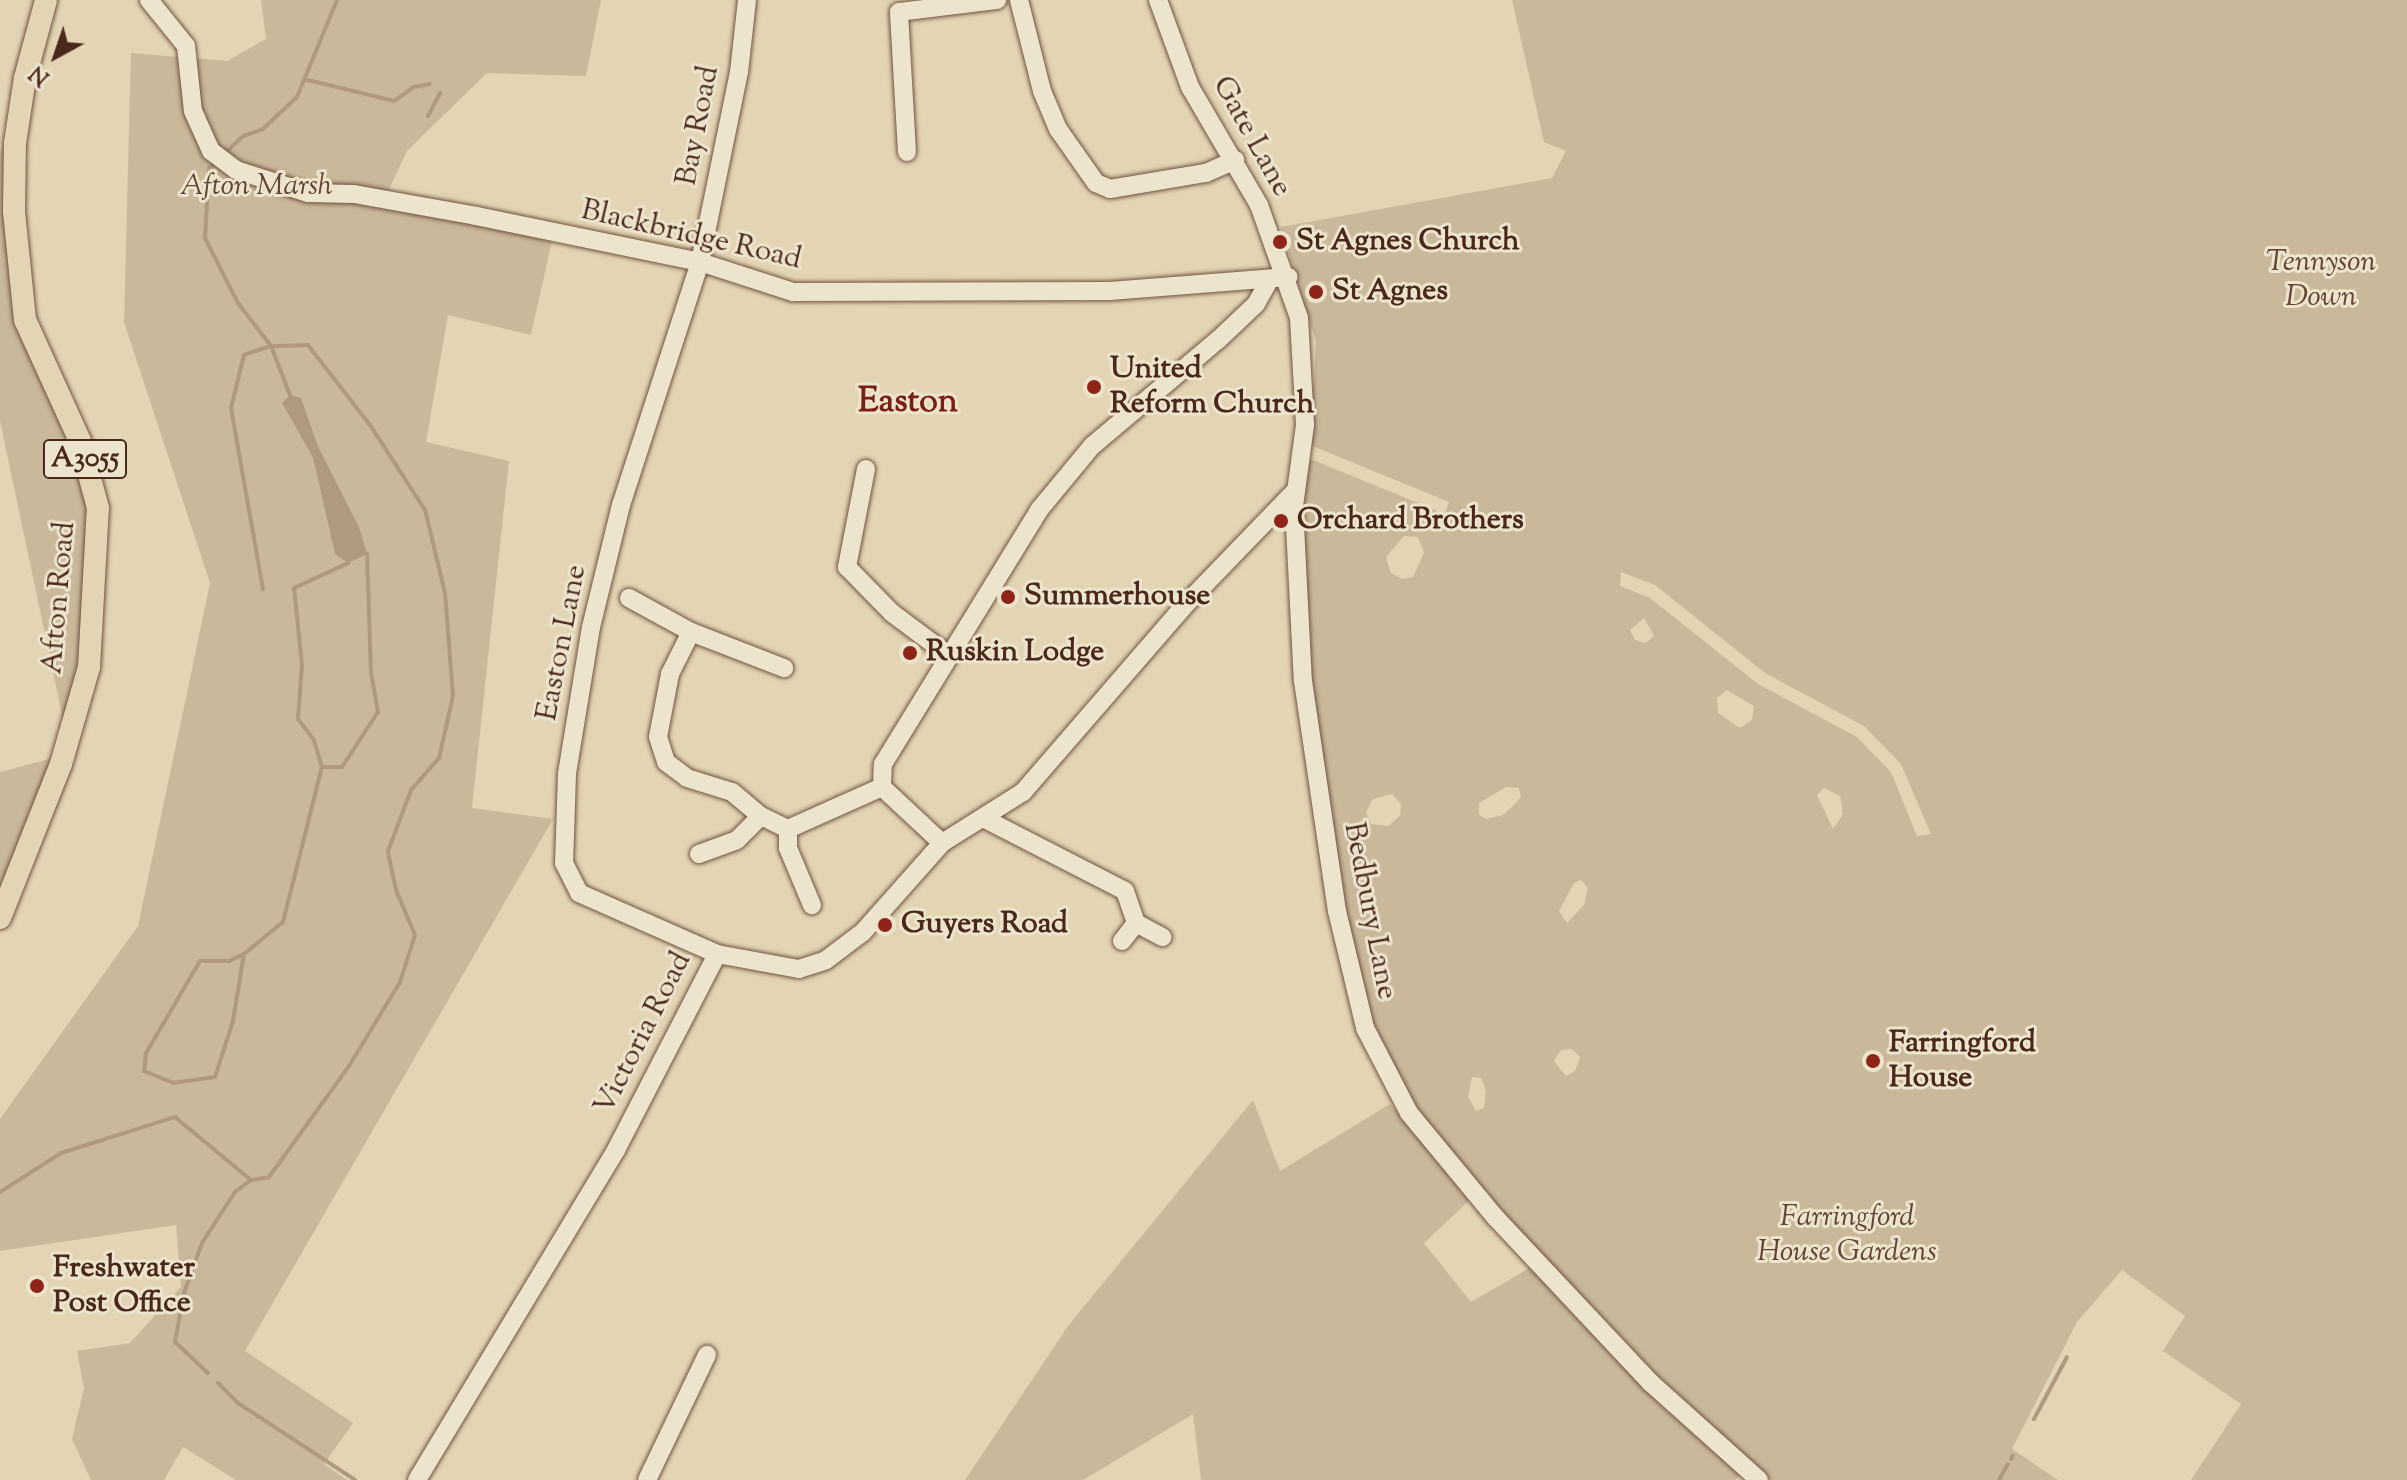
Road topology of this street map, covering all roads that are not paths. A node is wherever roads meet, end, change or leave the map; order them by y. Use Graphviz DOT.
graph roads {
  1 [pos="46,0"];
  2 [pos="149,0"];
  3 [pos="747,0"];
  4 [pos="997,0"];
  5 [pos="1019,0"];
  6 [pos="1158,0"];
  7 [pos="907,152"];
  8 [pos="1235,160"];
  9 [pos="700,262"];
  10 [pos="1288,277"];
  11 [pos="1268,282"];
  12 [pos="866,469"];
  13 [pos="1295,491"];
  14 [pos="629,598"];
  15 [pos="691,632"];
  16 [pos="947,654"];
  17 [pos="784,668"];
  18 [pos="882,787"];
  19 [pos="761,816"];
  20 [pos="985,819"];
  21 [pos="788,829"];
  22 [pos="942,843"];
  23 [pos="699,854"];
  24 [pos="812,905"];
  25 [pos="0,918"];
  26 [pos="1136,923"];
  27 [pos="1162,937"];
  28 [pos="1122,941"];
  29 [pos="717,954"];
  30 [pos="707,1355"];
  31 [pos="417,1480"];
  32 [pos="647,1480"];
  33 [pos="1759,1480"];
  1 -- 25 [label="main road, Afton Road / A3055"];
  2 -- 9 [label="street, Blackbridge Road"];
  3 -- 9 [label="street, Bay Road"];
  4 -- 7 [label="street"];
  5 -- 8 [label="street"];
  6 -- 8 [label="street, Gate Lane"];
  8 -- 10 [label="street, Gate Lane"];
  9 -- 11 [label="street, Blackbridge Road"];
  9 -- 29 [label="street, Easton Lane"];
  10 -- 11 [label="street, Blackbridge Road"];
  10 -- 13 [label="street, Gate Lane"];
  11 -- 16 [label="street"];
  12 -- 16 [label="street"];
  13 -- 20 [label="street, Victoria Road"];
  13 -- 33 [label="street, Bedbury Lane"];
  14 -- 15 [label="street"];
  15 -- 17 [label="street"];
  15 -- 19 [label="street"];
  16 -- 18 [label="street"];
  18 -- 21 [label="street"];
  18 -- 22 [label="street"];
  19 -- 21 [label="street"];
  19 -- 23 [label="street"];
  20 -- 22 [label="street, Victoria Road"];
  20 -- 26 [label="street"];
  21 -- 24 [label="street"];
  22 -- 29 [label="street, Victoria Road"];
  26 -- 27 [label="street"];
  26 -- 28 [label="street"];
  29 -- 31 [label="street, Victoria Road"];
  30 -- 32 [label="street"];
}
